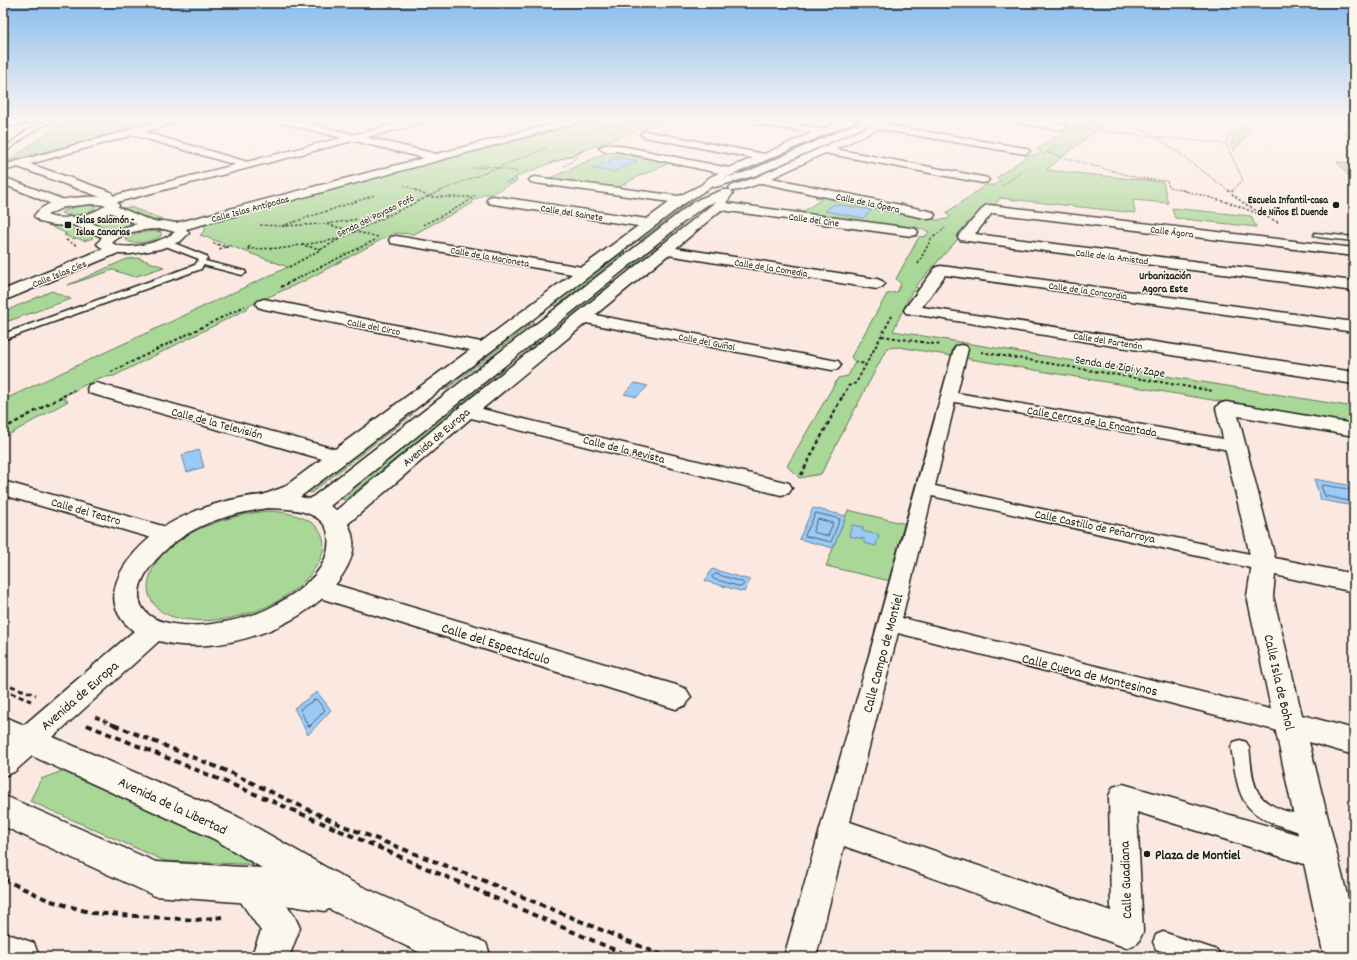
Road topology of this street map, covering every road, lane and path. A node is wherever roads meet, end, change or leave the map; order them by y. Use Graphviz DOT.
graph roads {
  1 [pos="17,165"];
  2 [pos="22,165"];
  3 [pos="247,165"];
  4 [pos="409,165"];
  5 [pos="479,165"];
  6 [pos="504,165"];
  7 [pos="547,165"];
  8 [pos="696,165"];
  9 [pos="746,165"];
  10 [pos="783,165"];
  11 [pos="902,165"];
  12 [pos="1092,165"];
  13 [pos="1194,165"];
  14 [pos="1236,165"];
  15 [pos="3,168"];
  16 [pos="466,168"];
  17 [pos="496,168"];
  18 [pos="730,172"];
  19 [pos="525,173"];
  20 [pos="757,176"];
  21 [pos="3,180"];
  22 [pos="535,180"];
  23 [pos="983,180"];
  24 [pos="411,183"];
  25 [pos="502,185"];
  26 [pos="718,191"];
  27 [pos="1231,193"];
  28 [pos="375,195"];
  29 [pos="477,195"];
  30 [pos="471,196"];
  31 [pos="429,197"];
  32 [pos="493,200"];
  33 [pos="109,202"];
  34 [pos="63,204"];
  35 [pos="688,212"];
  36 [pos="393,213"];
  37 [pos="929,215"];
  38 [pos="1269,218"];
  39 [pos="73,220"];
  40 [pos="324,224"];
  41 [pos="650,224"];
  42 [pos="1282,224"];
  43 [pos="151,225"];
  44 [pos="256,225"];
  45 [pos="282,226"];
  46 [pos="421,226"];
  47 [pos="177,227"];
  48 [pos="356,231"];
  49 [pos="911,232"];
  50 [pos="1318,235"];
  51 [pos="373,236"];
  52 [pos="1333,236"];
  53 [pos="965,237"];
  54 [pos="342,238"];
  55 [pos="380,238"];
  56 [pos="1354,239"];
  57 [pos="66,240"];
  58 [pos="396,240"];
  59 [pos="113,243"];
  60 [pos="166,243"];
  61 [pos="648,244"];
  62 [pos="300,245"];
  63 [pos="80,246"];
  64 [pos="231,246"];
  65 [pos="250,246"];
  66 [pos="226,247"];
  67 [pos="619,247"];
  68 [pos="322,249"];
  69 [pos="665,250"];
  70 [pos="1348,251"];
  71 [pos="202,262"];
  72 [pos="1354,266"];
  73 [pos="289,267"];
  74 [pos="941,270"];
  75 [pos="584,272"];
  76 [pos="242,273"];
  77 [pos="621,276"];
  78 [pos="877,284"];
  79 [pos="1354,286"];
  80 [pos="280,288"];
  81 [pos="3,296"];
  82 [pos="264,304"];
  83 [pos="245,305"];
  84 [pos="540,306"];
  85 [pos="582,317"];
  86 [pos="552,319"];
  87 [pos="1354,327"];
  88 [pos="882,336"];
  89 [pos="3,337"];
  90 [pos="485,348"];
  91 [pos="961,349"];
  92 [pos="538,353"];
  93 [pos="496,363"];
  94 [pos="832,365"];
  95 [pos="110,372"];
  96 [pos="1354,378"];
  97 [pos="96,389"];
  98 [pos="75,390"];
  99 [pos="948,396"];
  100 [pos="451,398"];
  101 [pos="1223,400"];
  102 [pos="408,406"];
  103 [pos="467,411"];
  104 [pos="3,429"];
  105 [pos="1354,430"];
  106 [pos="1235,446"];
  107 [pos="339,457"];
  108 [pos="3,488"];
  109 [pos="781,488"];
  110 [pos="925,489"];
  111 [pos="268,501"];
  112 [pos="314,507"];
  113 [pos="335,522"];
  114 [pos="169,535"];
  115 [pos="1264,564"];
  116 [pos="1354,583"];
  117 [pos="316,588"];
  118 [pos="890,623"];
  119 [pos="155,629"];
  120 [pos="3,683"];
  121 [pos="3,690"];
  122 [pos="676,697"];
  123 [pos="63,709"];
  124 [pos="1290,724"];
  125 [pos="16,734"];
  126 [pos="1354,742"];
  127 [pos="1240,747"];
  128 [pos="3,762"];
  129 [pos="3,810"];
  130 [pos="1313,827"];
  131 [pos="835,830"];
  132 [pos="1320,854"];
  133 [pos="3,879"];
  134 [pos="251,886"];
  135 [pos="337,894"];
  136 [pos="1163,942"];
  137 [pos="3,951"];
  138 [pos="20,957"];
  139 [pos="270,957"];
  140 [pos="472,957"];
  141 [pos="631,957"];
  142 [pos="666,957"];
  143 [pos="800,957"];
  144 [pos="1210,957"];
  145 [pos="1342,957"];
  1 -- 15 [label="main road"];
  2 -- 33 [label="main road"];
  3 -- 33 [label="main road"];
  4 -- 47 [label="main road, Calle Islas Antípodas"];
  5 -- 17 [label="path"];
  6 -- 17 [label="path, Senda del Payaso Fofó"];
  7 -- 19 [label="path"];
  8 -- 18 [label="main road"];
  9 -- 18 [label="main road, Avenida de Europa"];
  10 -- 20 [label="main road, Avenida de Europa"];
  11 -- 23 [label="main road"];
  12 -- 38 [label="path"];
  13 -- 27 [label="path"];
  14 -- 27 [label="path"];
  16 -- 17 [label="path"];
  17 -- 19 [label="path"];
  17 -- 31 [label="path, Senda del Payaso Fofó"];
  18 -- 26 [label="main road, Avenida de Europa"];
  19 -- 22 [label="path"];
  19 -- 25 [label="path"];
  20 -- 26 [label="main road, Avenida de Europa"];
  20 -- 26 [label="main road, Avenida de Europa"];
  20 -- 37 [label="main road, Calle de la Ópera"];
  21 -- 34 [label="main road"];
  22 -- 35 [label="main road"];
  24 -- 31 [label="path"];
  26 -- 35 [label="main road, Avenida de Europa"];
  26 -- 35 [label="main road, Avenida de Europa"];
  26 -- 49 [label="main road, Calle del Cine"];
  27 -- 38 [label="path"];
  28 -- 45 [label="path"];
  29 -- 30 [label="path"];
  30 -- 31 [label="path"];
  30 -- 32 [label="path"];
  30 -- 46 [label="path"];
  31 -- 36 [label="path, Senda del Payaso Fofó"];
  32 -- 41 [label="main road, Calle del Sainete"];
  33 -- 34 [label="main road"];
  33 -- 39 [label="main road"];
  33 -- 43 [label="main road"];
  34 -- 39 [label="main road"];
  35 -- 41 [label="main road, Avenida de Europa"];
  35 -- 61 [label="main road, Avenida de Europa"];
  35 -- 69 [label="main road, Avenida de Europa"];
  36 -- 40 [label="path"];
  36 -- 48 [label="path, Senda del Payaso Fofó"];
  38 -- 42 [label="path"];
  39 -- 59 [label="main road"];
  40 -- 45 [label="path"];
  40 -- 48 [label="path"];
  41 -- 67 [label="main road, Avenida de Europa"];
  43 -- 47 [label="main road"];
  43 -- 59 [label="main road, Calle Islas Cíes"];
  44 -- 45 [label="path"];
  47 -- 60 [label="main road"];
  48 -- 51 [label="path"];
  48 -- 54 [label="path, Senda del Payaso Fofó"];
  50 -- 52 [label="lane"];
  52 -- 56 [label="lane"];
  52 -- 70 [label="main road"];
  53 -- 70 [label="main road, Calle Ágora"];
  53 -- 79 [label="main road, Calle de la Amistad"];
  54 -- 62 [label="path"];
  54 -- 68 [label="path, Senda del Payaso Fofó"];
  55 -- 80 [label="path"];
  57 -- 63 [label="path"];
  58 -- 75 [label="main road, Calle de la Marioneta"];
  59 -- 60 [label="main road"];
  59 -- 81 [label="main road, Calle Islas Cíes"];
  60 -- 71 [label="lane"];
  61 -- 67 [label="main road, Avenida de Europa"];
  61 -- 77 [label="main road, Avenida de Europa"];
  62 -- 65 [label="path"];
  62 -- 68 [label="path"];
  64 -- 66 [label="path"];
  67 -- 75 [label="main road, Avenida de Europa"];
  68 -- 73 [label="path, Senda del Payaso Fofó"];
  69 -- 77 [label="main road, Avenida de Europa"];
  69 -- 78 [label="main road, Calle de la Comedia"];
  70 -- 72 [label="main road"];
  71 -- 76 [label="lane"];
  71 -- 89 [label="lane"];
  74 -- 87 [label="main road, Calle de la Concordia"];
  74 -- 96 [label="main road, Calle del Partenón"];
  75 -- 84 [label="main road, Avenida de Europa"];
  77 -- 85 [label="main road, Avenida de Europa"];
  77 -- 86 [label="main road, Avenida de Europa"];
  82 -- 90 [label="main road, Calle del Circo"];
  83 -- 95 [label="path"];
  84 -- 86 [label="main road"];
  84 -- 90 [label="main road, Avenida de Europa"];
  85 -- 92 [label="main road, Avenida de Europa"];
  85 -- 94 [label="main road, Calle del Guiñol"];
  86 -- 93 [label="main road, Avenida de Europa"];
  88 -- 91 [label="path, Senda de Zipi y Zape"];
  90 -- 102 [label="main road, Avenida de Europa"];
  91 -- 99 [label="street, Calle Campo de Montiel"];
  91 -- 101 [label="path, Senda de Zipi y Zape"];
  92 -- 93 [label="main road, Avenida de Europa"];
  92 -- 103 [label="main road, Avenida de Europa"];
  93 -- 100 [label="main road, Avenida de Europa"];
  97 -- 107 [label="main road, Calle de la Televisión"];
  98 -- 104 [label="path"];
  99 -- 106 [label="street, Calle Cerros de la Encantada"];
  99 -- 110 [label="street, Calle Campo de Montiel"];
  100 -- 102 [label="main road, Avenida de Europa"];
  100 -- 112 [label="main road, Avenida de Europa"];
  101 -- 105 [label="main road"];
  101 -- 106 [label="main road, Calle Isla de Bohol"];
  102 -- 107 [label="main road, Avenida de Europa"];
  103 -- 109 [label="main road, Calle de la Revista"];
  103 -- 113 [label="main road, Avenida de Europa"];
  106 -- 115 [label="main road, Calle Isla de Bohol"];
  107 -- 111 [label="main road, Avenida de Europa"];
  108 -- 114 [label="main road, Calle del Teatro"];
  110 -- 115 [label="street, Calle Castillo de Peñarroya"];
  110 -- 118 [label="street, Calle Campo de Montiel"];
  111 -- 112 [label="main road"];
  111 -- 114 [label="main road"];
  112 -- 113 [label="main road"];
  113 -- 117 [label="main road"];
  114 -- 119 [label="main road"];
  115 -- 116 [label="main road"];
  115 -- 124 [label="main road, Calle Isla de Bohol"];
  117 -- 119 [label="main road"];
  117 -- 122 [label="main road, Calle del Espectáculo"];
  118 -- 124 [label="street, Calle Cueva de Montesinos"];
  118 -- 131 [label="street, Calle Campo de Montiel"];
  119 -- 123 [label="main road, Avenida de Europa"];
  120 -- 123 [label="path"];
  121 -- 123 [label="path"];
  123 -- 125 [label="main road, Avenida de Europa"];
  123 -- 141 [label="path"];
  123 -- 142 [label="path"];
  124 -- 126 [label="main road"];
  124 -- 130 [label="main road, Calle Isla de Bohol"];
  125 -- 128 [label="main road, Avenida de Europa"];
  125 -- 135 [label="main road, Avenida de la Libertad"];
  127 -- 130 [label="lane"];
  129 -- 134 [label="main road, Avenida de la Libertad"];
  130 -- 132 [label="main road, Calle Isla de Bohol"];
  131 -- 132 [label="street, Calle Guadiana"];
  131 -- 143 [label="street, Calle Campo de Montiel"];
  132 -- 145 [label="main road, Calle Isla de Bohol"];
  133 -- 134 [label="path"];
  134 -- 135 [label="main road, Avenida de la Libertad"];
  134 -- 139 [label="main road"];
  135 -- 140 [label="main road, Avenida de la Libertad"];
  136 -- 144 [label="lane"];
  137 -- 138 [label="main road"];
}
